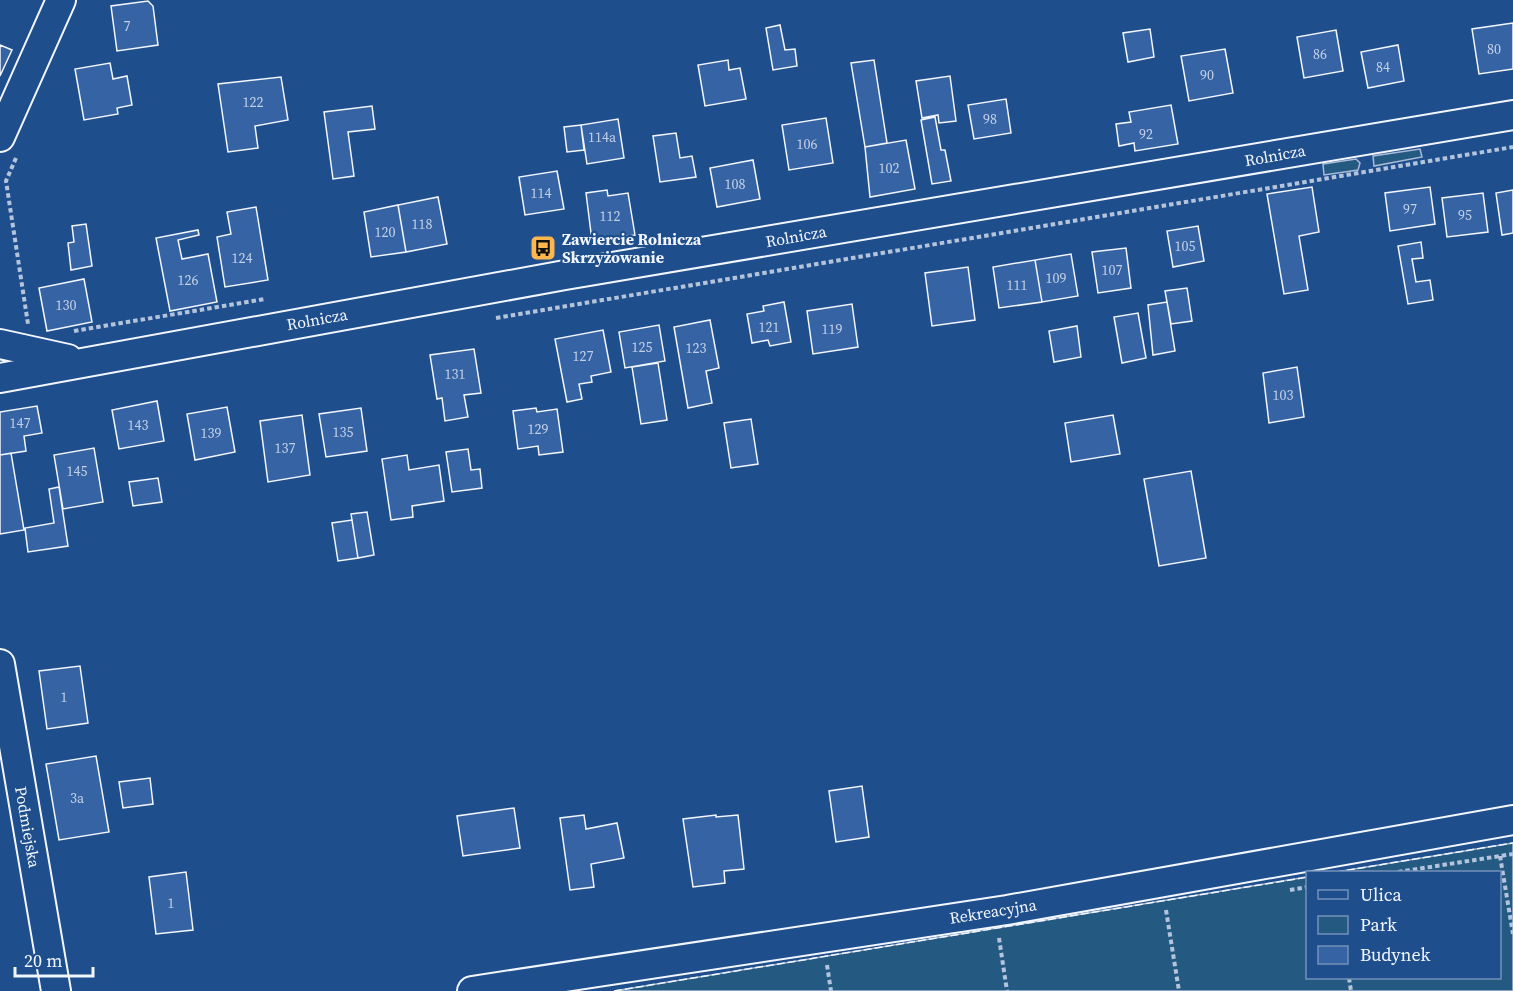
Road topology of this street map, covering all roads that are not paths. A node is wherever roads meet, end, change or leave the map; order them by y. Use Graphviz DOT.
graph roads {
  1 [pos="61,0"];
  2 [pos="1513,115"];
  3 [pos="10,143"];
  4 [pos="0,344"];
  5 [pos="79,362"];
  6 [pos="0,378"];
  7 [pos="0,663"];
  8 [pos="1513,820"];
  9 [pos="56,991"];
  10 [pos="472,991"];
  1 -- 3 [label="street"];
  2 -- 5 [label="street, Rolnicza"];
  4 -- 5 [label="street, Rolnicza"];
  5 -- 6 [label="street, Rolnicza"];
  7 -- 9 [label="street, Podmiejska"];
  8 -- 10 [label="street, Rekreacyjna"];
}
